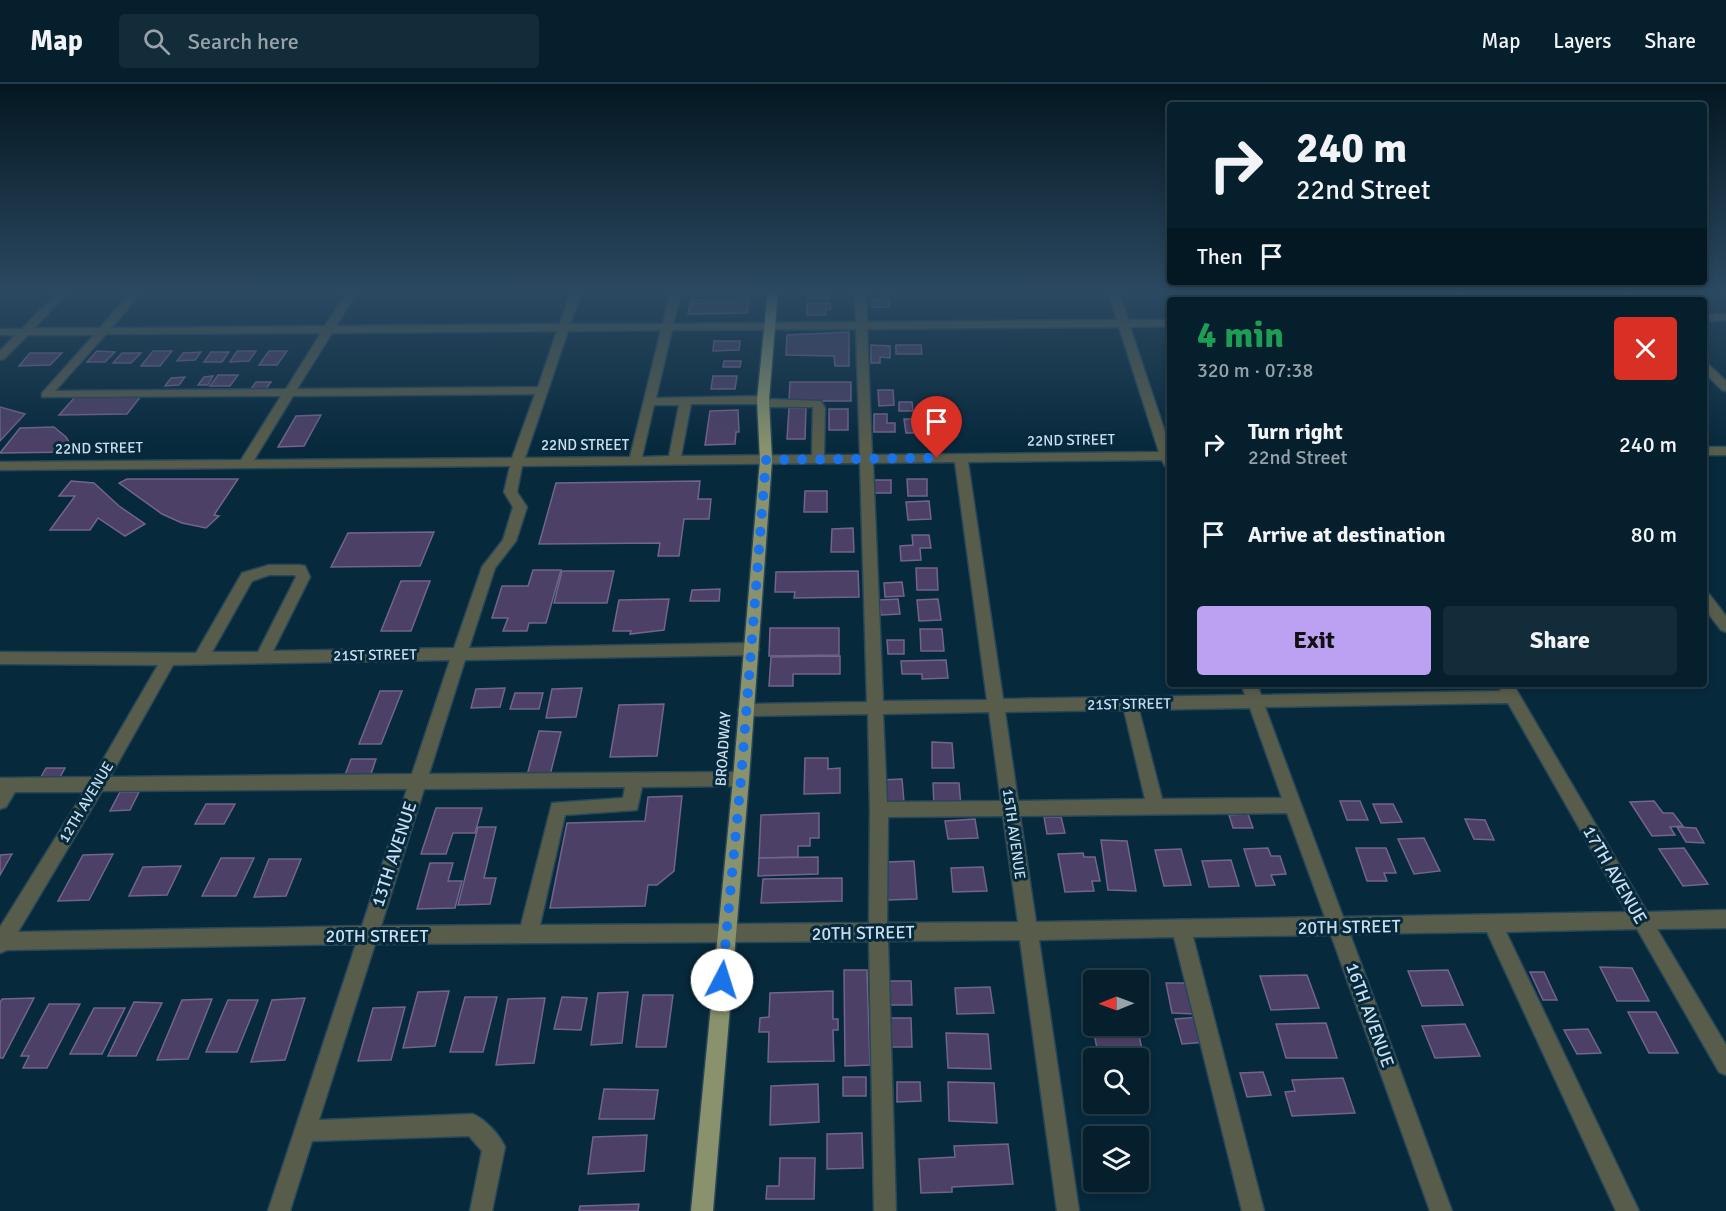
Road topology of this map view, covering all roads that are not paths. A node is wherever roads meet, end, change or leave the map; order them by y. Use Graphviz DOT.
graph roads {
  1 [pos="14,343"];
  2 [pos="93,343"];
  3 [pos="321,343"];
  4 [pos="559,343"];
  5 [pos="664,343"];
  6 [pos="769,343"];
  7 [pos="862,343"];
  8 [pos="1130,343"];
  9 [pos="0,357"];
  10 [pos="1707,369"];
  11 [pos="1726,388"];
  12 [pos="542,390"];
  13 [pos="290,392"];
  14 [pos="686,401"];
  15 [pos="763,401"];
  16 [pos="648,402"];
  17 [pos="1707,451"];
  18 [pos="1726,451"];
  19 [pos="1167,453"];
  20 [pos="961,458"];
  21 [pos="818,459"];
  22 [pos="866,459"];
  23 [pos="1167,459"];
  24 [pos="766,460"];
  25 [pos="635,461"];
  26 [pos="674,461"];
  27 [pos="246,462"];
  28 [pos="517,462"];
  29 [pos="0,466"];
  30 [pos="1707,602"];
  31 [pos="1726,626"];
  32 [pos="751,649"];
  33 [pos="460,653"];
  34 [pos="263,657"];
  35 [pos="0,658"];
  36 [pos="201,658"];
  37 [pos="169,659"];
  38 [pos="1509,691"];
  39 [pos="1253,693"];
  40 [pos="1130,704"];
  41 [pos="996,705"];
  42 [pos="875,709"];
  43 [pos="746,710"];
  44 [pos="741,779"];
  45 [pos="634,780"];
  46 [pos="418,782"];
  47 [pos="98,783"];
  48 [pos="5,785"];
  49 [pos="0,802"];
  50 [pos="1155,806"];
  51 [pos="1294,806"];
  52 [pos="1010,807"];
  53 [pos="879,810"];
  54 [pos="1726,919"];
  55 [pos="1642,921"];
  56 [pos="1493,924"];
  57 [pos="1181,927"];
  58 [pos="1338,927"];
  59 [pos="1028,931"];
  60 [pos="878,932"];
  61 [pos="726,934"];
  62 [pos="528,935"];
  63 [pos="367,936"];
  64 [pos="1,942"];
  65 [pos="1726,1065"];
  66 [pos="305,1131"];
  67 [pos="279,1211"];
  68 [pos="481,1211"];
  69 [pos="702,1211"];
  70 [pos="885,1211"];
  71 [pos="1068,1211"];
  72 [pos="1253,1211"];
  73 [pos="1442,1211"];
  74 [pos="1628,1211"];
  1 -- 9 [label="street"];
  2 -- 13 [label="street"];
  3 -- 13 [label="street"];
  4 -- 12 [label="street"];
  5 -- 16 [label="street"];
  6 -- 15 [label="main road, BROADWAY"];
  7 -- 22 [label="street"];
  8 -- 19 [label="street"];
  10 -- 11 [label="street"];
  12 -- 13 [label="street"];
  12 -- 28 [label="street"];
  13 -- 27 [label="street"];
  14 -- 15 [label="street"];
  14 -- 16 [label="street"];
  14 -- 26 [label="street"];
  15 -- 21 [label="street"];
  15 -- 24 [label="main road, BROADWAY"];
  16 -- 25 [label="street"];
  17 -- 18 [label="street"];
  20 -- 22 [label="street, 22ND STREET"];
  20 -- 23 [label="street, 22ND STREET"];
  20 -- 41 [label="street, 15TH AVENUE"];
  21 -- 22 [label="street, 22ND STREET"];
  21 -- 24 [label="street, 22ND STREET"];
  22 -- 42 [label="street"];
  24 -- 26 [label="street, 22ND STREET"];
  24 -- 32 [label="main road, BROADWAY"];
  25 -- 26 [label="street, 22ND STREET"];
  25 -- 28 [label="street, 22ND STREET"];
  27 -- 28 [label="street, 22ND STREET"];
  27 -- 29 [label="street, 22ND STREET"];
  28 -- 33 [label="street, 13TH AVENUE"];
  30 -- 31 [label="street"];
  32 -- 33 [label="street, 21ST STREET"];
  32 -- 43 [label="main road, BROADWAY"];
  33 -- 34 [label="street, 21ST STREET"];
  33 -- 46 [label="street, 13TH AVENUE"];
  34 -- 36 [label="street, 21ST STREET"];
  34 -- 36 [label="street"];
  35 -- 37 [label="street, 21ST STREET"];
  36 -- 37 [label="street, 21ST STREET"];
  37 -- 47 [label="street, 12TH AVENUE"];
  38 -- 39 [label="street, 21ST STREET"];
  38 -- 55 [label="street, 17TH AVENUE"];
  39 -- 40 [label="street, 21ST STREET"];
  39 -- 51 [label="street, 16TH AVENUE"];
  40 -- 41 [label="street, 21ST STREET"];
  40 -- 50 [label="street"];
  41 -- 42 [label="street, 21ST STREET"];
  41 -- 52 [label="street, 15TH AVENUE"];
  42 -- 43 [label="street, 21ST STREET"];
  42 -- 53 [label="street"];
  43 -- 44 [label="main road, BROADWAY"];
  44 -- 45 [label="street"];
  44 -- 61 [label="main road, BROADWAY"];
  45 -- 46 [label="street"];
  45 -- 62 [label="street"];
  46 -- 47 [label="street"];
  46 -- 63 [label="street, 13TH AVENUE"];
  47 -- 48 [label="street"];
  47 -- 64 [label="street, 12TH AVENUE"];
  48 -- 49 [label="street"];
  50 -- 51 [label="street"];
  50 -- 52 [label="street"];
  51 -- 58 [label="street, 16TH AVENUE"];
  52 -- 53 [label="street"];
  52 -- 59 [label="street, 15TH AVENUE"];
  53 -- 60 [label="street"];
  54 -- 55 [label="street, 20TH STREET"];
  55 -- 56 [label="street, 20TH STREET"];
  55 -- 65 [label="street, 17TH AVENUE"];
  56 -- 58 [label="street, 20TH STREET"];
  56 -- 74 [label="street"];
  57 -- 58 [label="street, 20TH STREET"];
  57 -- 59 [label="street, 20TH STREET"];
  57 -- 72 [label="street"];
  58 -- 73 [label="street, 16TH AVENUE"];
  59 -- 60 [label="street, 20TH STREET"];
  59 -- 71 [label="street, 15TH AVENUE"];
  60 -- 61 [label="street, 20TH STREET"];
  60 -- 70 [label="street"];
  61 -- 62 [label="street, 20TH STREET"];
  61 -- 69 [label="main road, BROADWAY"];
  62 -- 63 [label="street, 20TH STREET"];
  63 -- 64 [label="street, 20TH STREET"];
  63 -- 66 [label="street, 13TH AVENUE"];
  66 -- 67 [label="street, 13TH AVENUE"];
  66 -- 68 [label="street"];
}
